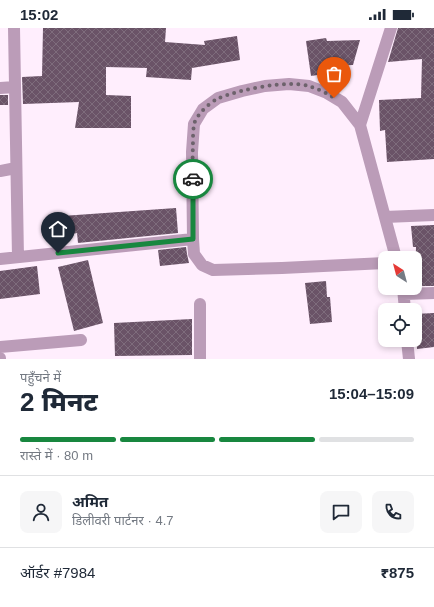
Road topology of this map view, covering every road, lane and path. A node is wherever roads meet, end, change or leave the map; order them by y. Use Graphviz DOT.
graph roads {
  1 [pos="14,28"];
  2 [pos="391,28"];
  3 [pos="15,87"];
  4 [pos="0,88"];
  5 [pos="360,125"];
  6 [pos="16,168"];
  7 [pos="0,171"];
  8 [pos="434,215"];
  9 [pos="385,217"];
  10 [pos="193,239"];
  11 [pos="394,251"];
  12 [pos="18,257"];
  13 [pos="0,259"];
  14 [pos="378,263"];
  15 [pos="422,292"];
  16 [pos="434,293"];
  17 [pos="200,304"];
  18 [pos="80,340"];
  19 [pos="0,346"];
  20 [pos="407,347"];
  21 [pos="200,359"];
  22 [pos="408,359"];
  1 -- 3 [label="street"];
  2 -- 5 [label="street"];
  3 -- 4 [label="street"];
  3 -- 6 [label="street"];
  5 -- 9 [label="street"];
  5 -- 10 [label="street"];
  6 -- 7 [label="street"];
  6 -- 12 [label="street"];
  8 -- 9 [label="street"];
  9 -- 11 [label="street"];
  10 -- 12 [label="street"];
  10 -- 14 [label="street"];
  12 -- 13 [label="street"];
  15 -- 16 [label="street"];
  17 -- 21 [label="street"];
  18 -- 19 [label="street"];
  20 -- 22 [label="street"];
}
